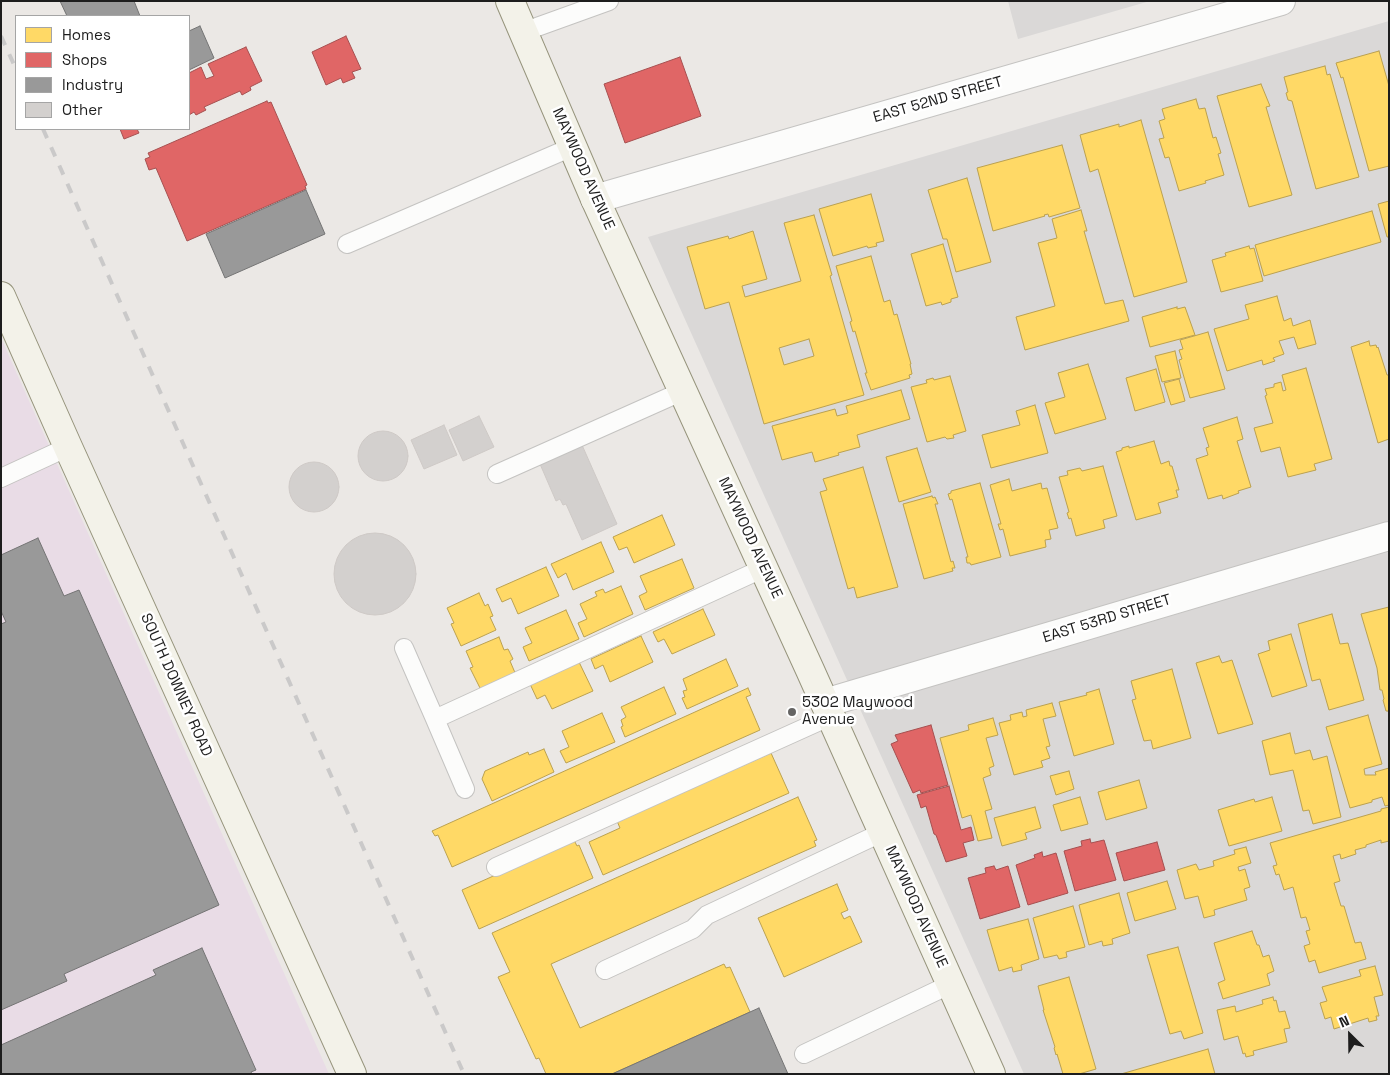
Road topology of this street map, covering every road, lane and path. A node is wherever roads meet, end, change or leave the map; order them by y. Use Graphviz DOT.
graph roads {
  1 [pos="510,1"];
  2 [pos="609,1"];
  3 [pos="1281,1"];
  4 [pos="524,32"];
  5 [pos="572,147"];
  6 [pos="595,199"];
  7 [pos="347,244"];
  8 [pos="1,296"];
  9 [pos="683,391"];
  10 [pos="68,447"];
  11 [pos="498,474"];
  12 [pos="1,478"];
  13 [pos="1389,536"];
  14 [pos="764,568"];
  15 [pos="404,648"];
  16 [pos="828,709"];
  17 [pos="435,718"];
  18 [pos="465,789"];
  19 [pos="883,832"];
  20 [pos="496,867"];
  21 [pos="605,970"];
  22 [pos="950,984"];
  23 [pos="804,1054"];
  24 [pos="352,1074"];
  25 [pos="991,1074"];
  1 -- 4 [label="street, MAYWOOD AVENUE"];
  2 -- 4 [label="lane"];
  3 -- 6 [label="street, EAST 52ND STREET"];
  4 -- 5 [label="street, MAYWOOD AVENUE"];
  5 -- 6 [label="street, MAYWOOD AVENUE"];
  5 -- 7 [label="lane"];
  6 -- 9 [label="street, MAYWOOD AVENUE"];
  8 -- 10 [label="street, SOUTH DOWNEY ROAD"];
  9 -- 11 [label="lane"];
  9 -- 14 [label="street, MAYWOOD AVENUE"];
  10 -- 12 [label="lane"];
  10 -- 24 [label="street, SOUTH DOWNEY ROAD"];
  13 -- 16 [label="street, EAST 53RD STREET"];
  14 -- 16 [label="street, MAYWOOD AVENUE"];
  14 -- 17 [label="lane"];
  15 -- 17 [label="lane"];
  16 -- 19 [label="street, MAYWOOD AVENUE"];
  16 -- 20 [label="lane"];
  17 -- 18 [label="lane"];
  19 -- 21 [label="lane"];
  19 -- 22 [label="street, MAYWOOD AVENUE"];
  22 -- 23 [label="lane"];
  22 -- 25 [label="street, MAYWOOD AVENUE"];
}
